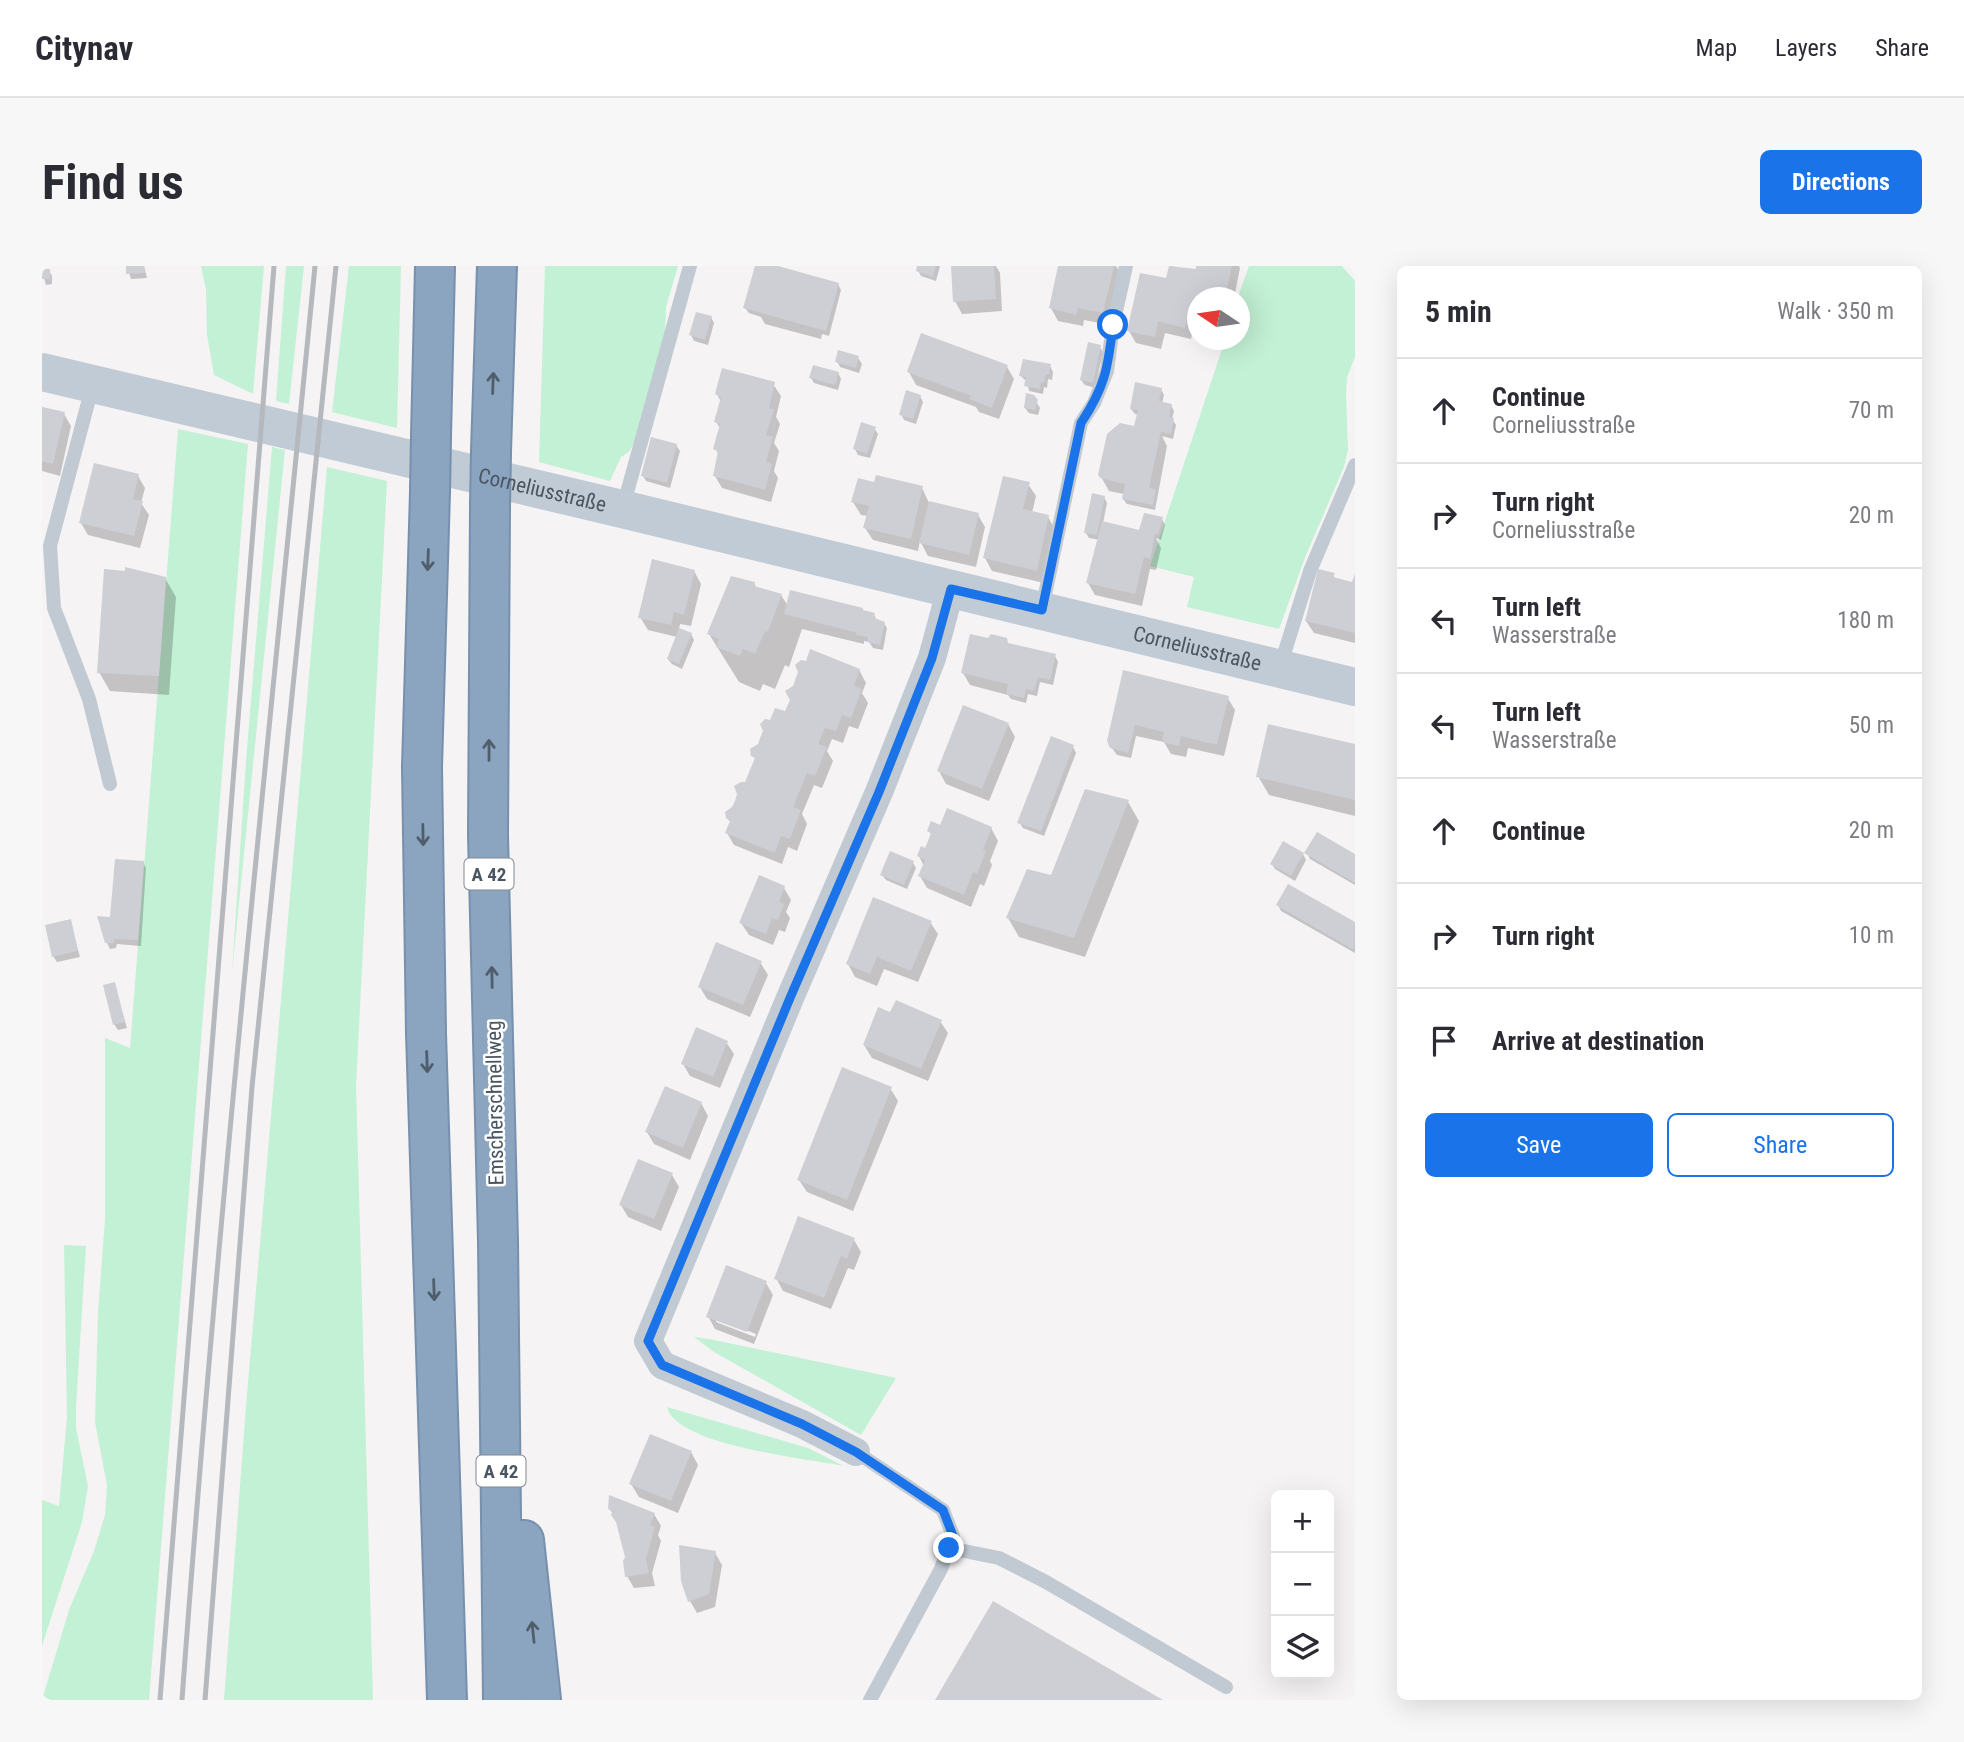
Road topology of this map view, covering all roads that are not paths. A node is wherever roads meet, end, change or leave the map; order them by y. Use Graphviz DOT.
graph roads {
  1 [pos="435,266"];
  2 [pos="497,266"];
  3 [pos="690,266"];
  4 [pos="1126,266"];
  5 [pos="42,372"];
  6 [pos="93,384"];
  7 [pos="1355,465"];
  8 [pos="622,509"];
  9 [pos="951,589"];
  10 [pos="1042,610"];
  11 [pos="1280,668"];
  12 [pos="1355,687"];
  13 [pos="110,784"];
  14 [pos="498,1241"];
  15 [pos="438,1448"];
  16 [pos="856,1452"];
  17 [pos="949,1548"];
  18 [pos="1226,1687"];
  19 [pos="421,1700"];
  20 [pos="447,1700"];
  21 [pos="503,1700"];
  22 [pos="541,1700"];
  23 [pos="870,1700"];
  1 -- 15 [label="highway, one-way, bridge"];
  14 -- 2 [label="highway, Emscherschnellweg / A 42, one-way, bridge"];
  3 -- 8 [label="lane"];
  4 -- 10 [label="lane"];
  5 -- 6 [label="main road, Corneliusstraße"];
  6 -- 8 [label="main road, Corneliusstraße"];
  6 -- 13 [label="lane"];
  7 -- 11 [label="lane"];
  8 -- 9 [label="main road, Corneliusstraße"];
  9 -- 10 [label="main road, Corneliusstraße"];
  9 -- 16 [label="street"];
  10 -- 11 [label="main road, Corneliusstraße"];
  11 -- 12 [label="main road, Corneliusstraße"];
  14 -- 21 [label="highway, Emscherschnellweg / A 42"];
  22 -- 14 [label="highway, one-way"];
  15 -- 19 [label="highway"];
  15 -- 20 [label="highway"];
  16 -- 17 [label="lane"];
  17 -- 18 [label="lane"];
  17 -- 23 [label="lane"];
}
